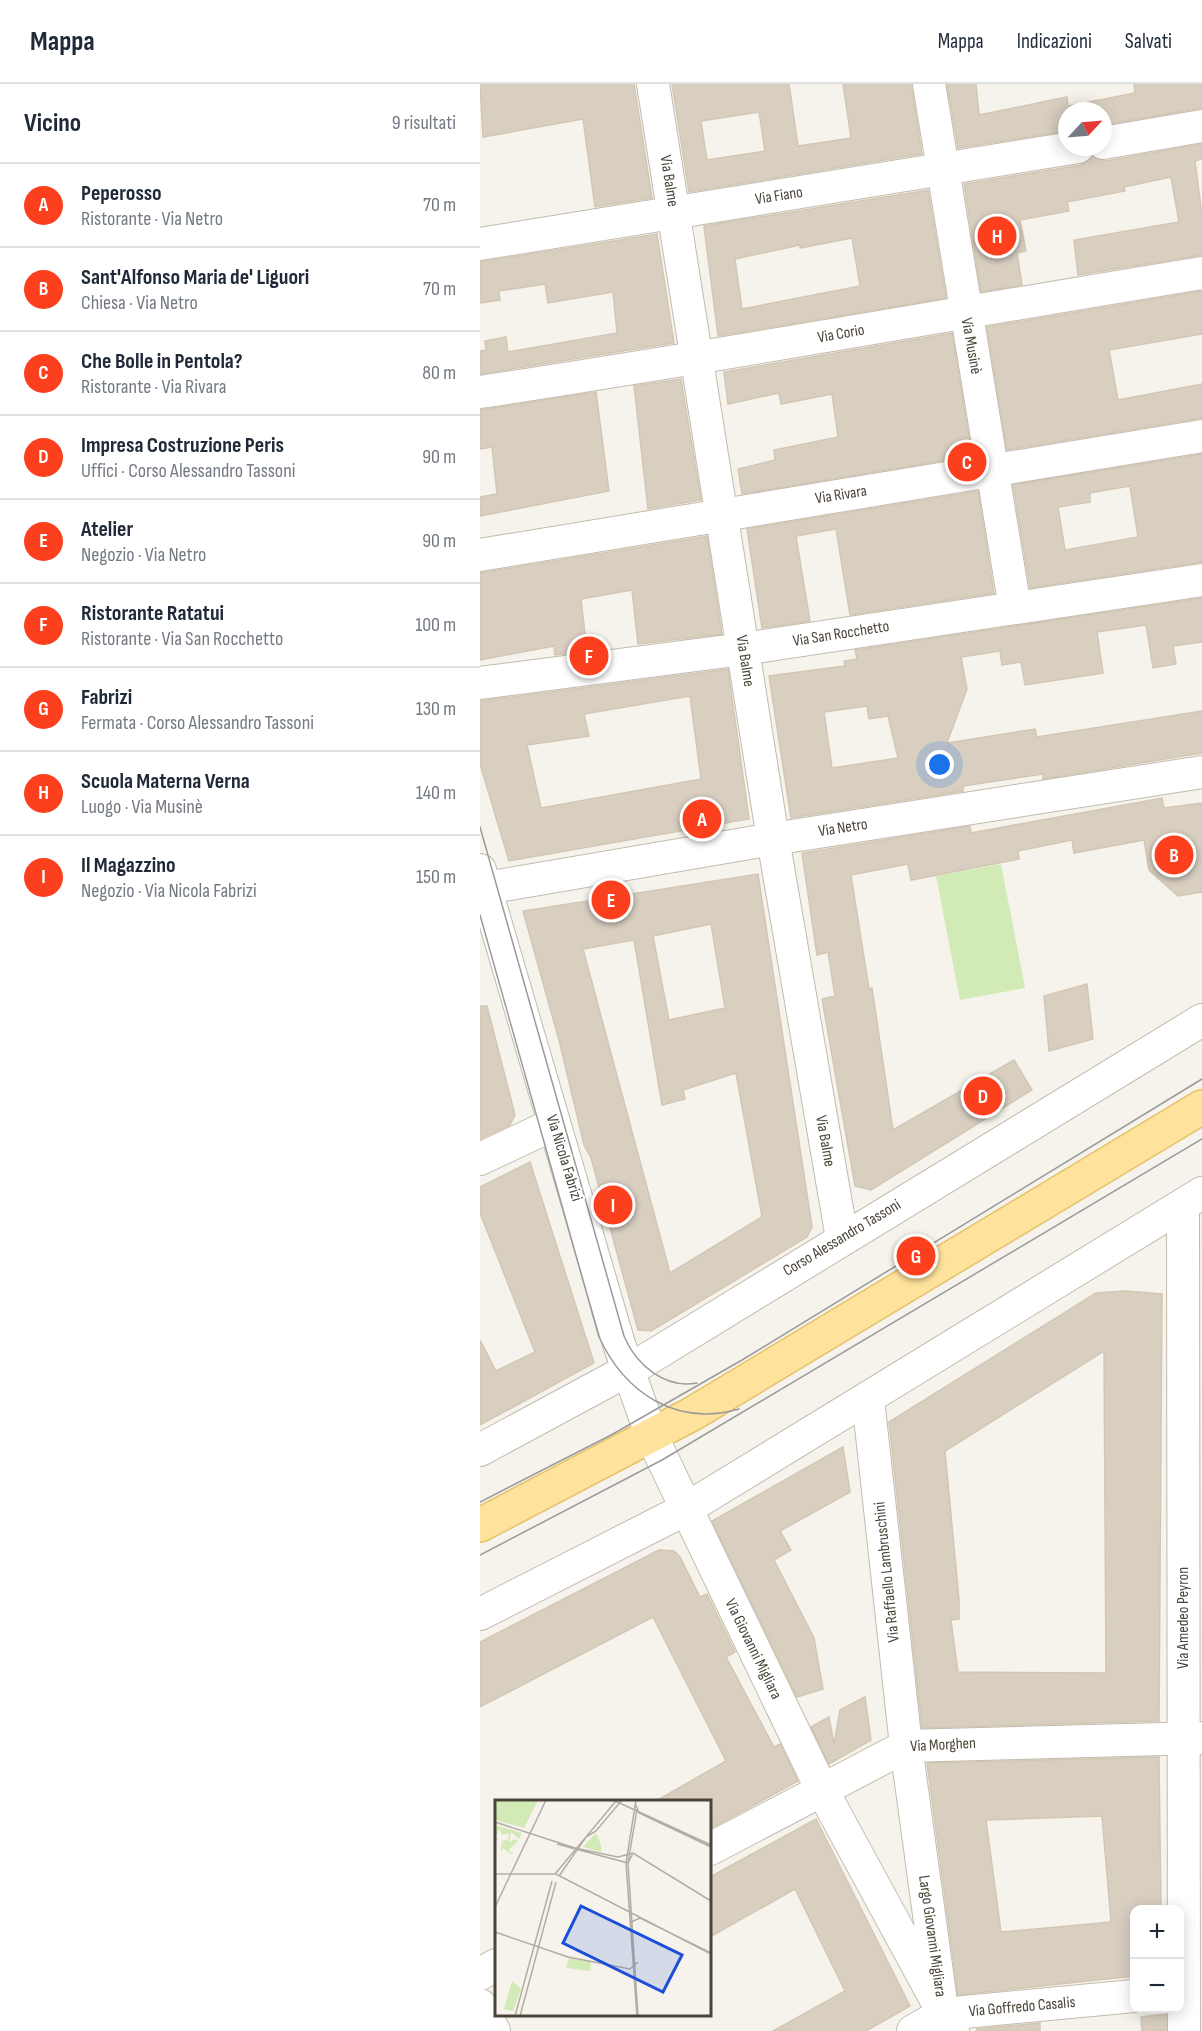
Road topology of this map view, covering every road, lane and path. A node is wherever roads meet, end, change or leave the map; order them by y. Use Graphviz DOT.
graph roads {
  1 [pos="653,84"];
  2 [pos="929,84"];
  3 [pos="1202,126"];
  4 [pos="1112,141"];
  5 [pos="1058,150"];
  6 [pos="942,170"];
  7 [pos="674,213"];
  8 [pos="480,244"];
  9 [pos="1202,273"];
  10 [pos="965,311"];
  11 [pos="697,359"];
  12 [pos="480,392"];
  13 [pos="1202,436"];
  14 [pos="992,471"];
  15 [pos="722,515"];
  16 [pos="480,555"];
  17 [pos="1202,580"];
  18 [pos="1015,608"];
  19 [pos="743,649"];
  20 [pos="480,683"];
  21 [pos="1202,772"];
  22 [pos="773,839"];
  23 [pos="482,882"];
  24 [pos="1202,1020"];
  25 [pos="1202,1107"];
  26 [pos="554,1124"];
  27 [pos="480,1159"];
  28 [pos="1192,1199"];
  29 [pos="842,1238"];
  30 [pos="1192,1270"];
  31 [pos="627,1370"];
  32 [pos="868,1399"];
  33 [pos="652,1437"];
  34 [pos="480,1450"];
  35 [pos="686,1509"];
  36 [pos="480,1525"];
  37 [pos="480,1614"];
  38 [pos="1193,1738"];
  39 [pos="906,1746"];
  40 [pos="821,1788"];
  41 [pos="711,1848"];
  42 [pos="495,1966"];
  43 [pos="480,1974"];
  44 [pos="1189,1991"];
  45 [pos="1130,1997"];
  46 [pos="480,2005"];
  47 [pos="948,2023"];
  48 [pos="494,2031"];
  49 [pos="913,2031"];
  50 [pos="1184,2031"];
  1 -- 7 [label="street, Via Balme"];
  2 -- 6 [label="street, Via Musinè"];
  3 -- 4 [label="street"];
  5 -- 6 [label="street, Via Fiano"];
  6 -- 7 [label="street, Via Fiano"];
  6 -- 10 [label="street, Via Musinè"];
  7 -- 8 [label="street, Via Fiano"];
  7 -- 11 [label="street, Via Balme"];
  9 -- 10 [label="street, Via Corio"];
  10 -- 11 [label="street, Via Corio"];
  10 -- 14 [label="street, Via Musinè"];
  11 -- 12 [label="street, Via Corio"];
  11 -- 15 [label="street, Via Balme"];
  13 -- 14 [label="street, Via Rivara"];
  14 -- 15 [label="street, Via Rivara"];
  14 -- 18 [label="street, Via Musinè"];
  15 -- 16 [label="street, Via Rivara"];
  15 -- 19 [label="street, Via Balme"];
  17 -- 18 [label="street, Via San Rocchetto"];
  18 -- 19 [label="street, Via San Rocchetto"];
  19 -- 20 [label="street, Via San Rocchetto"];
  19 -- 22 [label="street, Via Balme"];
  21 -- 22 [label="street, Via Netro"];
  22 -- 23 [label="street, Via Netro"];
  22 -- 29 [label="street, Via Balme"];
  23 -- 26 [label="street, Via Nicola Fabrizi"];
  24 -- 29 [label="street, Corso Alessandro Tassoni"];
  25 -- 33 [label="main road"];
  26 -- 27 [label="street"];
  26 -- 31 [label="street, Via Nicola Fabrizi"];
  28 -- 30 [label="street, Via Amedeo Peyron"];
  28 -- 32 [label="street"];
  29 -- 31 [label="street, Corso Alessandro Tassoni"];
  30 -- 38 [label="street, Via Amedeo Peyron"];
  31 -- 33 [label="street, Via Nicola Fabrizi"];
  31 -- 34 [label="street, Corso Alessandro Tassoni"];
  32 -- 35 [label="street"];
  32 -- 39 [label="street, Via Raffaello Lambruschini"];
  33 -- 35 [label="street, Via Nicola Fabrizi"];
  33 -- 36 [label="main road"];
  35 -- 37 [label="street"];
  35 -- 40 [label="street, Via Giovanni Migliara"];
  38 -- 39 [label="street, Via Morghen"];
  38 -- 44 [label="street, Via Amedeo Peyron"];
  39 -- 40 [label="street, Via Morghen"];
  39 -- 47 [label="street, Largo Giovanni Migliara"];
  40 -- 41 [label="street, Via Morghen"];
  40 -- 47 [label="street, Largo Giovanni Migliara"];
  42 -- 43 [label="street"];
  44 -- 50 [label="street, Via Amedeo Peyron"];
  45 -- 47 [label="street, Via Goffredo Casalis"];
  46 -- 48 [label="street"];
  47 -- 49 [label="street, Via Goffredo Casalis"];
}
